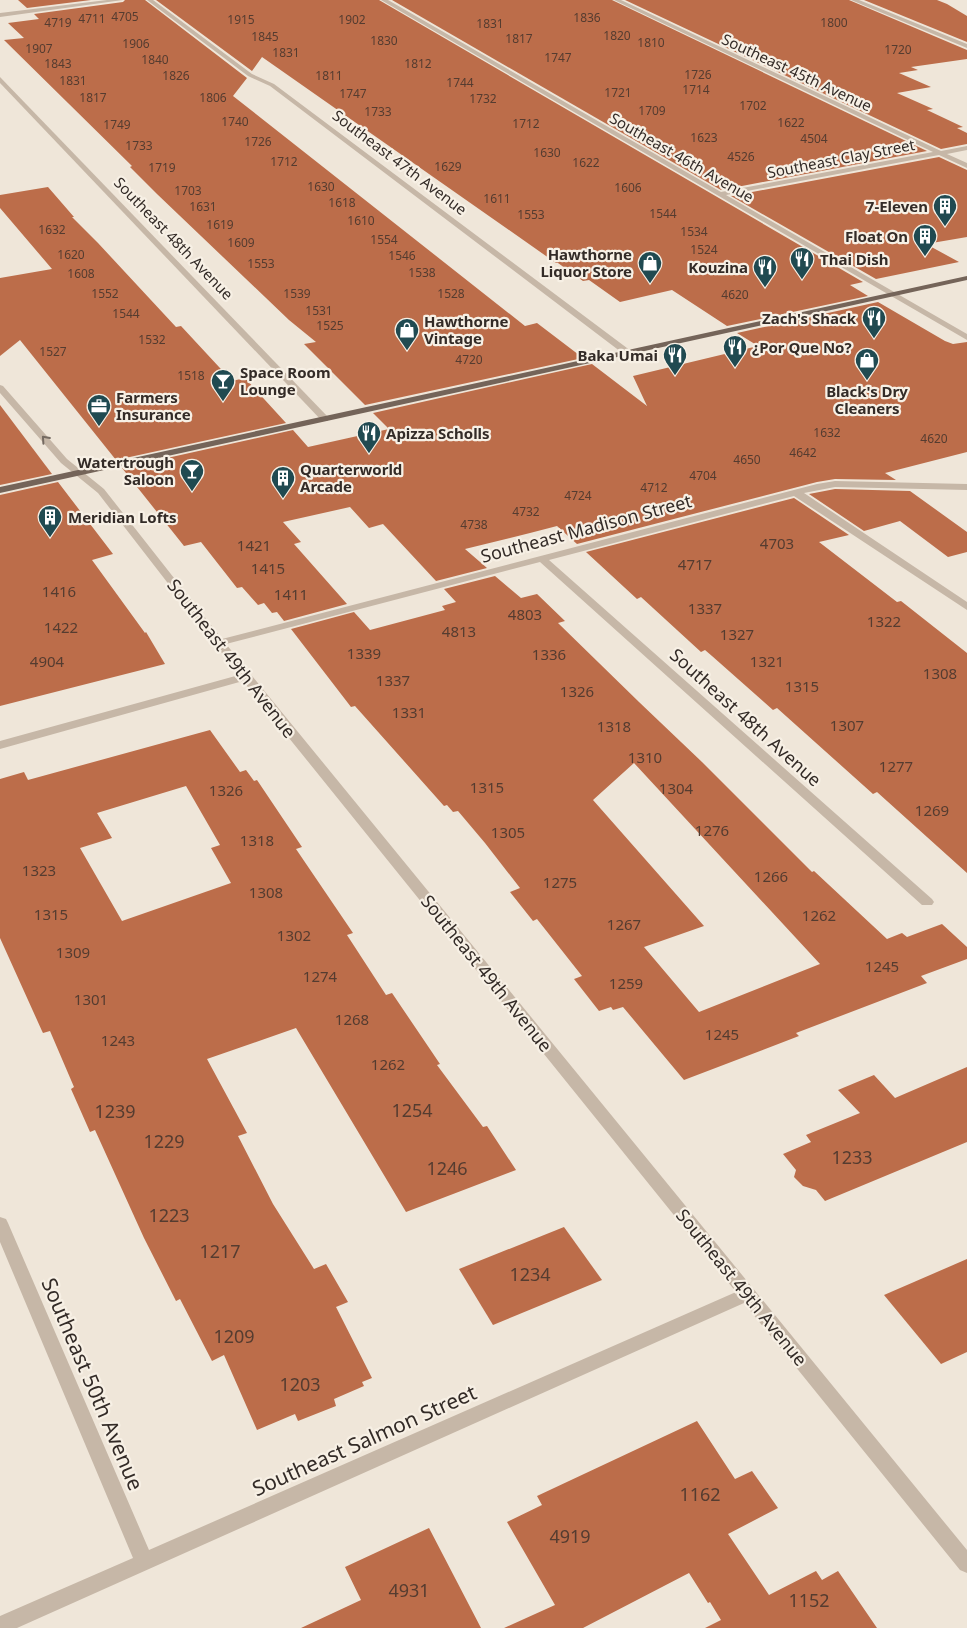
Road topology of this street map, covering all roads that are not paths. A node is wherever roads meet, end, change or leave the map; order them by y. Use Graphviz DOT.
graph roads {
  1 [pos="120,0"];
  2 [pos="150,0"];
  3 [pos="384,0"];
  4 [pos="617,0"];
  5 [pos="854,0"];
  6 [pos="0,15"];
  7 [pos="967,46"];
  8 [pos="0,79"];
  9 [pos="967,148"];
  10 [pos="940,153"];
  11 [pos="967,166"];
  12 [pos="720,194"];
  13 [pos="967,278"];
  14 [pos="893,295"];
  15 [pos="967,337"];
  16 [pos="628,353"];
  17 [pos="0,388"];
  18 [pos="325,419"];
  19 [pos="79,473"];
  20 [pos="967,488"];
  21 [pos="0,490"];
  22 [pos="795,492"];
  23 [pos="541,558"];
  24 [pos="967,607"];
  25 [pos="219,643"];
  26 [pos="246,677"];
  27 [pos="0,744"];
  28 [pos="927,902"];
  29 [pos="0,1223"];
  30 [pos="747,1294"];
  31 [pos="145,1563"];
  32 [pos="967,1564"];
  33 [pos="0,1626"];
  1 -- 6 [label="street"];
  2 -- 16 [label="street, Southeast 47th Avenue"];
  3 -- 12 [label="street, Southeast 46th Avenue"];
  4 -- 10 [label="street, Southeast 45th Avenue"];
  5 -- 7 [label="street"];
  8 -- 18 [label="street, Southeast 48th Avenue"];
  9 -- 10 [label="street, Southeast Clay Street"];
  10 -- 11 [label="street, Southeast 45th Avenue"];
  10 -- 12 [label="street, Southeast Clay Street"];
  12 -- 14 [label="street, Southeast 46th Avenue"];
  13 -- 14 [label="main road"];
  14 -- 15 [label="street, Southeast 46th Avenue"];
  14 -- 16 [label="main road"];
  16 -- 18 [label="main road"];
  19 -- 17 [label="street, Southeast 49th Avenue, one-way"];
  18 -- 19 [label="main road"];
  19 -- 21 [label="main road"];
  19 -- 25 [label="street, Southeast 49th Avenue"];
  20 -- 22 [label="street, Southeast Madison Street"];
  22 -- 23 [label="street, Southeast Madison Street"];
  22 -- 24 [label="street"];
  23 -- 25 [label="street, Southeast Madison Street"];
  23 -- 28 [label="street, Southeast 48th Avenue"];
  25 -- 26 [label="street, Southeast 49th Avenue"];
  26 -- 27 [label="street"];
  26 -- 30 [label="street, Southeast 49th Avenue"];
  29 -- 31 [label="street, Southeast 50th Avenue"];
  30 -- 31 [label="street, Southeast Salmon Street"];
  30 -- 32 [label="street, Southeast 49th Avenue"];
  31 -- 33 [label="street, Southeast Salmon Street"];
}
